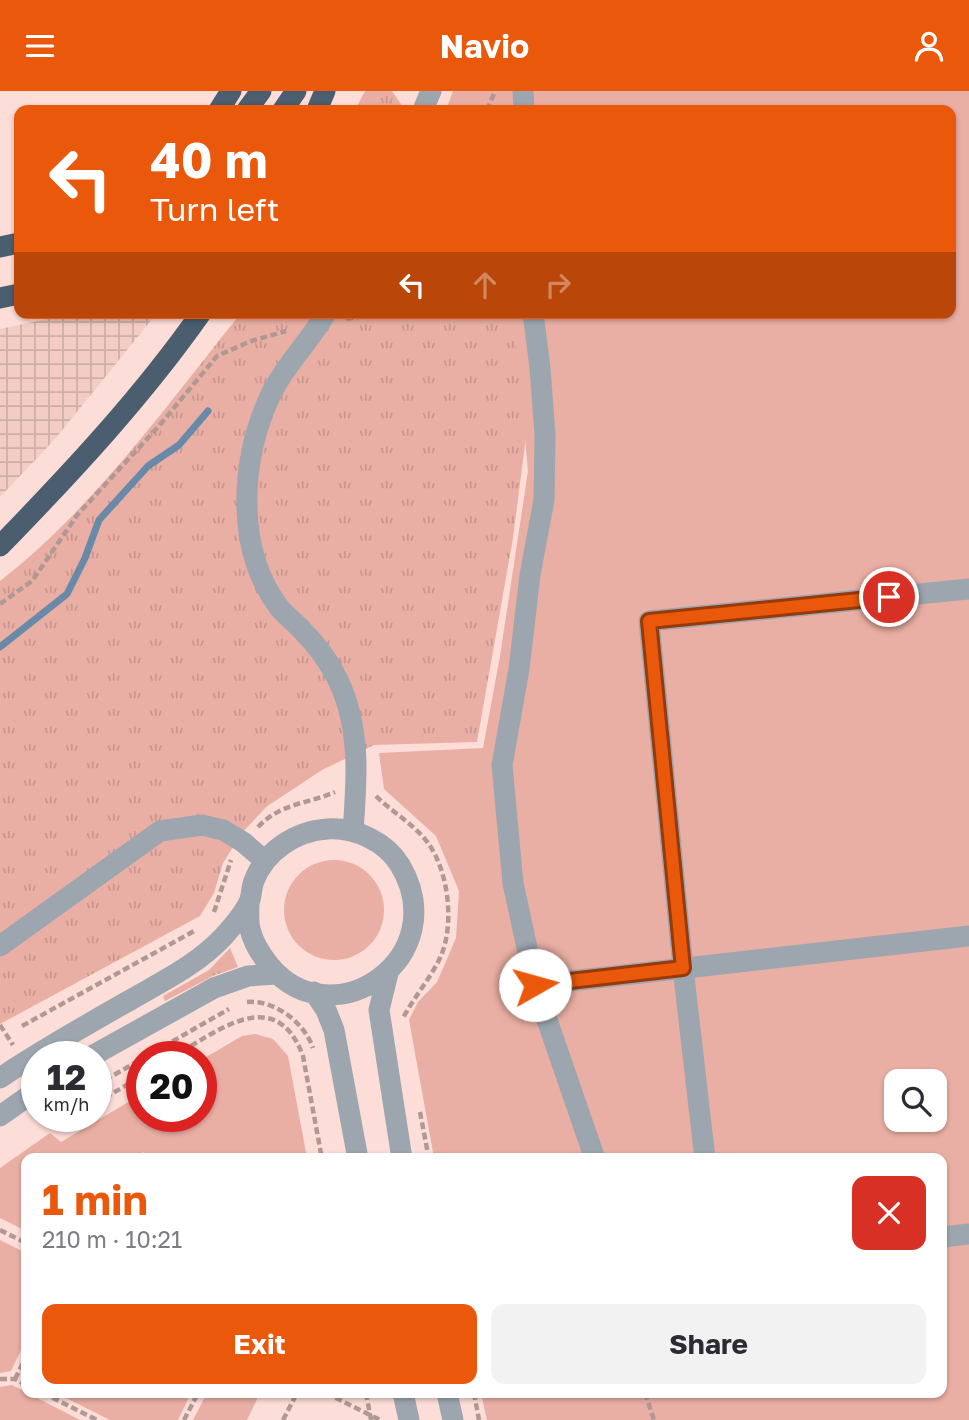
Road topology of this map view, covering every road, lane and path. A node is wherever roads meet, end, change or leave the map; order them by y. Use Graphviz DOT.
graph roads {
  1 [pos="197,319"];
  2 [pos="320,319"];
  3 [pos="322,319"];
  4 [pos="534,319"];
  5 [pos="0,546"];
  6 [pos="969,589"];
  7 [pos="0,604"];
  8 [pos="357,779"];
  9 [pos="354,831"];
  10 [pos="243,842"];
  11 [pos="265,861"];
  12 [pos="249,902"];
  13 [pos="207,919"];
  14 [pos="200,928"];
  15 [pos="969,936"];
  16 [pos="0,946"];
  17 [pos="683,968"];
  18 [pos="388,973"];
  19 [pos="277,974"];
  20 [pos="535,985"];
  21 [pos="314,992"];
  22 [pos="402,1020"];
  23 [pos="22,1026"];
  24 [pos="173,1041"];
  25 [pos="200,1041"];
  26 [pos="112,1045"];
  27 [pos="314,1057"];
  28 [pos="0,1078"];
  29 [pos="21,1101"];
  30 [pos="0,1116"];
  31 [pos="321,1153"];
  32 [pos="357,1153"];
  33 [pos="401,1153"];
  34 [pos="593,1153"];
  35 [pos="704,1153"];
  36 [pos="0,1230"];
  37 [pos="969,1234"];
  38 [pos="947,1236"];
  39 [pos="21,1240"];
  40 [pos="21,1367"];
  41 [pos="0,1379"];
  42 [pos="15,1379"];
  43 [pos="21,1382"];
  44 [pos="53,1398"];
  45 [pos="195,1398"];
  46 [pos="294,1398"];
  47 [pos="335,1398"];
  48 [pos="367,1398"];
  49 [pos="404,1398"];
  50 [pos="448,1398"];
  51 [pos="475,1398"];
  52 [pos="647,1398"];
  53 [pos="371,1417"];
  54 [pos="97,1420"];
  55 [pos="184,1420"];
  56 [pos="283,1420"];
  57 [pos="380,1420"];
  58 [pos="409,1420"];
  59 [pos="453,1420"];
  60 [pos="479,1420"];
  61 [pos="654,1420"];
  1 -- 5 [label="highway"];
  2 -- 7 [label="path"];
  3 -- 8 [label="street"];
  4 -- 20 [label="street"];
  6 -- 17 [label="street"];
  8 -- 9 [label="street"];
  8 -- 10 [label="path"];
  8 -- 22 [label="path"];
  9 -- 11 [label="street"];
  9 -- 18 [label="street"];
  10 -- 11 [label="street"];
  10 -- 13 [label="path"];
  10 -- 16 [label="street"];
  11 -- 12 [label="street"];
  12 -- 19 [label="street"];
  12 -- 28 [label="street"];
  14 -- 23 [label="path"];
  15 -- 17 [label="street"];
  17 -- 20 [label="street"];
  17 -- 35 [label="street"];
  18 -- 21 [label="street"];
  18 -- 33 [label="street"];
  19 -- 21 [label="street"];
  19 -- 26 [label="street"];
  20 -- 34 [label="street"];
  21 -- 32 [label="street"];
  24 -- 27 [label="path"];
  25 -- 31 [label="path"];
  29 -- 30 [label="street"];
  36 -- 39 [label="path"];
  37 -- 38 [label="street"];
  40 -- 42 [label="path"];
  41 -- 42 [label="path"];
  42 -- 43 [label="path"];
  44 -- 54 [label="path"];
  45 -- 55 [label="path"];
  46 -- 56 [label="path"];
  47 -- 53 [label="path"];
  48 -- 53 [label="path"];
  49 -- 58 [label="street"];
  50 -- 59 [label="street"];
  51 -- 60 [label="path"];
  52 -- 61 [label="path"];
  53 -- 57 [label="path"];
}
